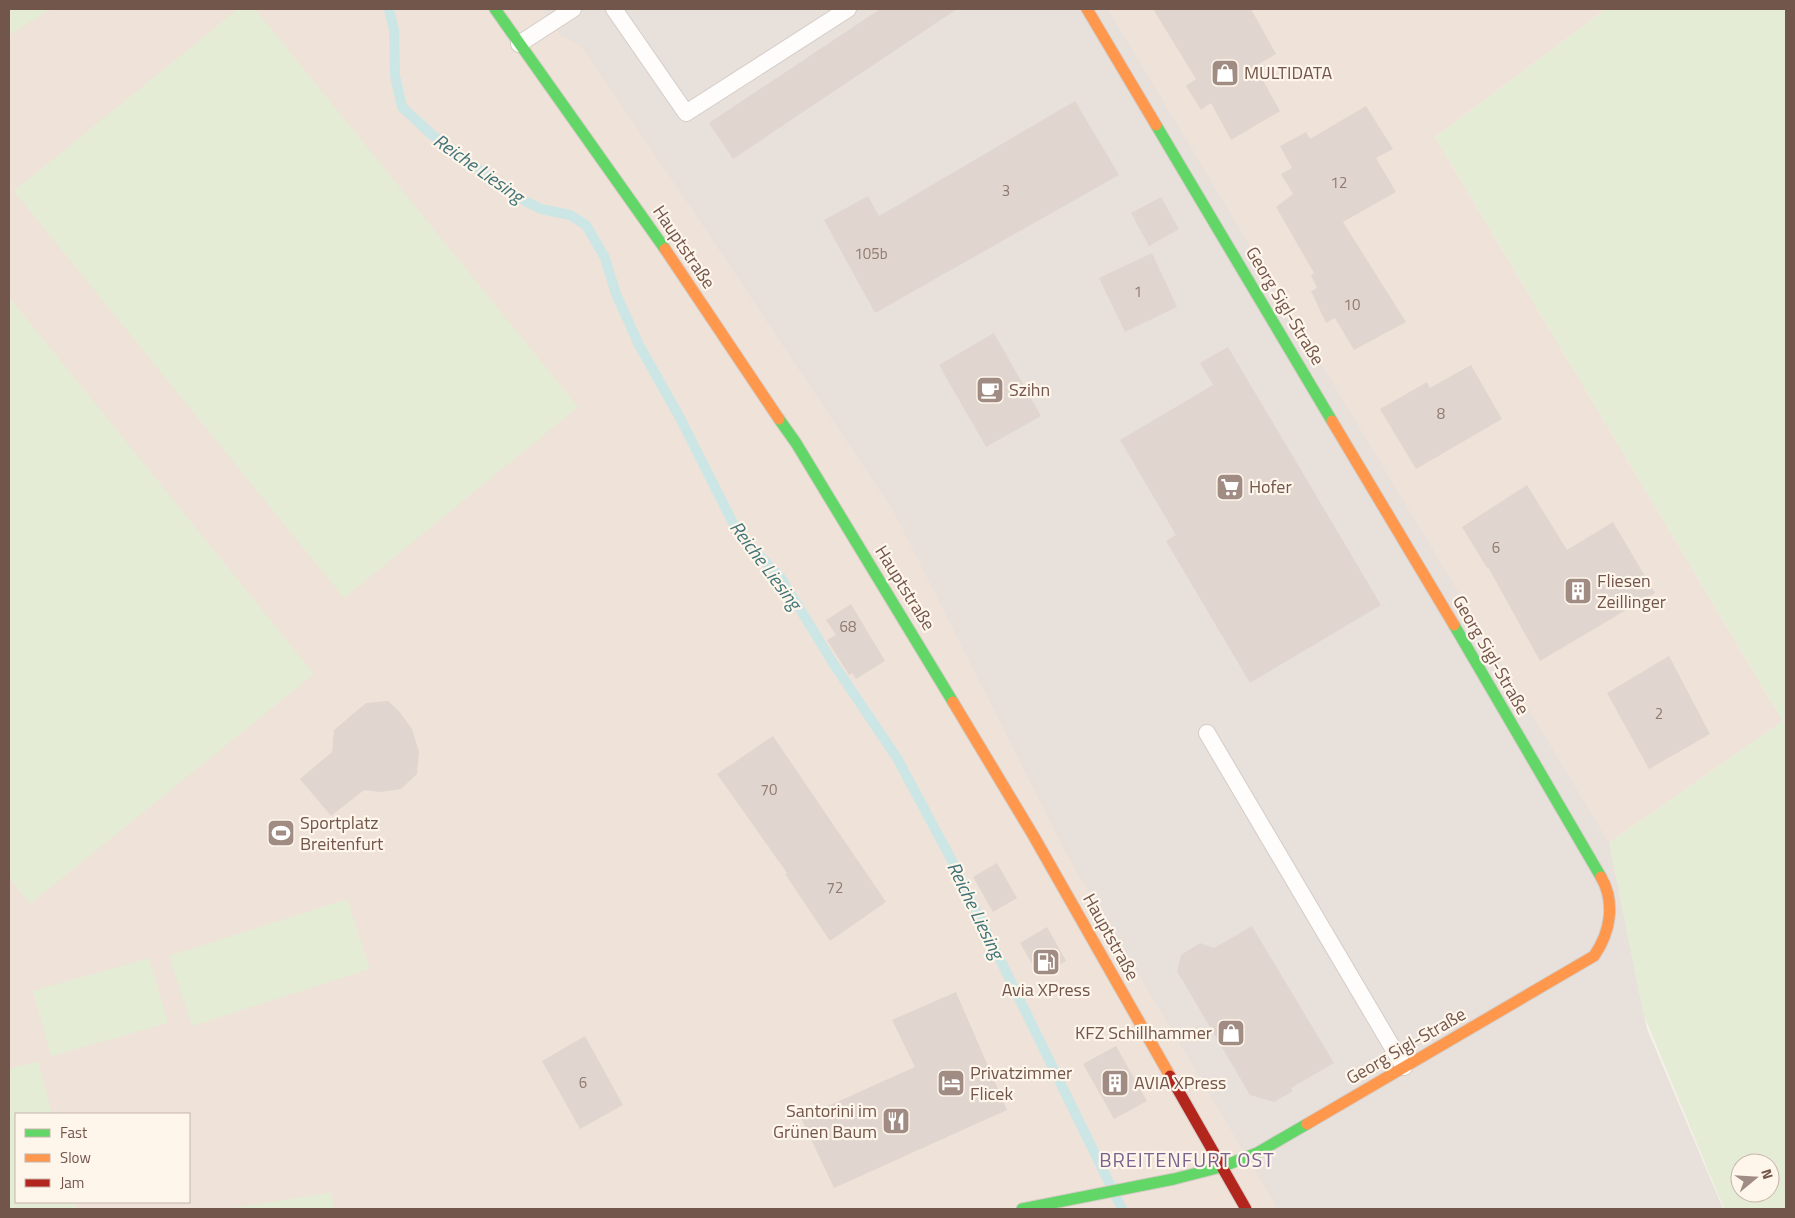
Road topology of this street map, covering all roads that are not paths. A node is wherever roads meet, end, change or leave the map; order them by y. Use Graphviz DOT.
graph roads {
  1 [pos="495,9"];
  2 [pos="573,9"];
  3 [pos="614,9"];
  4 [pos="848,9"];
  5 [pos="1087,9"];
  6 [pos="519,44"];
  7 [pos="1207,732"];
  8 [pos="1404,1067"];
  9 [pos="1221,1167"];
  10 [pos="1022,1209"];
  11 [pos="1246,1209"];
  1 -- 6 [label="street, Hauptstraße"];
  2 -- 6 [label="lane"];
  3 -- 4 [label="lane"];
  5 -- 8 [label="street, Georg Sigl-Straße"];
  6 -- 9 [label="street, Hauptstraße"];
  7 -- 8 [label="lane"];
  8 -- 9 [label="street, Georg Sigl-Straße"];
  9 -- 10 [label="street, Georg Sigl-Straße"];
  9 -- 11 [label="street, Hauptstraße"];
}
